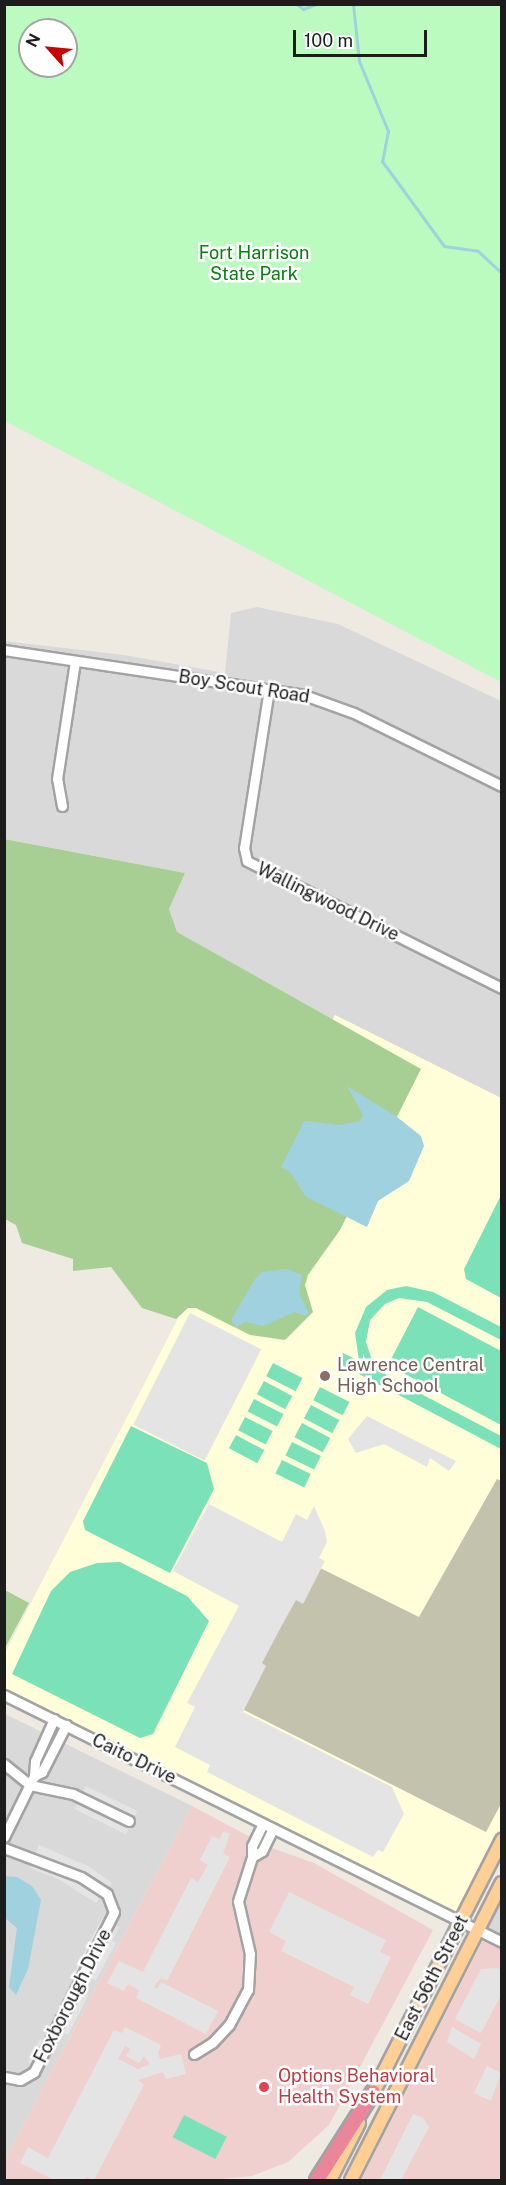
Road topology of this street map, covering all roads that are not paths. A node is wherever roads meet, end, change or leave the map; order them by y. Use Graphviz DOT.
graph roads {
  1 [pos="4,650"];
  2 [pos="75,661"];
  3 [pos="269,689"];
  4 [pos="501,786"];
  5 [pos="62,806"];
  6 [pos="501,988"];
  7 [pos="4,1695"];
  8 [pos="54,1719"];
  9 [pos="66,1725"];
  10 [pos="4,1764"];
  11 [pos="32,1781"];
  12 [pos="129,1821"];
  13 [pos="264,1823"];
  14 [pos="273,1828"];
  15 [pos="4,1837"];
  16 [pos="501,1840"];
  17 [pos="4,1848"];
  18 [pos="252,1857"];
  19 [pos="501,1883"];
  20 [pos="469,1925"];
  21 [pos="501,1942"];
  22 [pos="195,2054"];
  23 [pos="4,2077"];
  24 [pos="373,2092"];
  25 [pos="317,2181"];
  26 [pos="330,2181"];
  27 [pos="351,2181"];
  1 -- 2 [label="street, Boy Scout Road"];
  2 -- 3 [label="street, Boy Scout Road"];
  2 -- 5 [label="street"];
  3 -- 4 [label="street, Boy Scout Road"];
  3 -- 6 [label="street, Wallingwood Drive"];
  7 -- 8 [label="street, Caito Drive"];
  8 -- 9 [label="street, Caito Drive"];
  8 -- 11 [label="street"];
  9 -- 11 [label="street"];
  9 -- 13 [label="street, Caito Drive"];
  10 -- 11 [label="street"];
  11 -- 12 [label="street"];
  11 -- 15 [label="street"];
  13 -- 14 [label="street, Caito Drive"];
  13 -- 18 [label="street"];
  14 -- 18 [label="street"];
  14 -- 20 [label="street, Caito Drive"];
  16 -- 20 [label="main road, East 56th Street"];
  17 -- 23 [label="street, Foxborough Drive"];
  18 -- 22 [label="street"];
  19 -- 20 [label="main road, East 56th Street"];
  20 -- 21 [label="street, Caito Drive"];
  20 -- 24 [label="main road, East 56th Street"];
  20 -- 27 [label="main road, East 56th Street"];
  24 -- 25 [label="highway"];
  24 -- 26 [label="main road, East 56th Street"];
}
